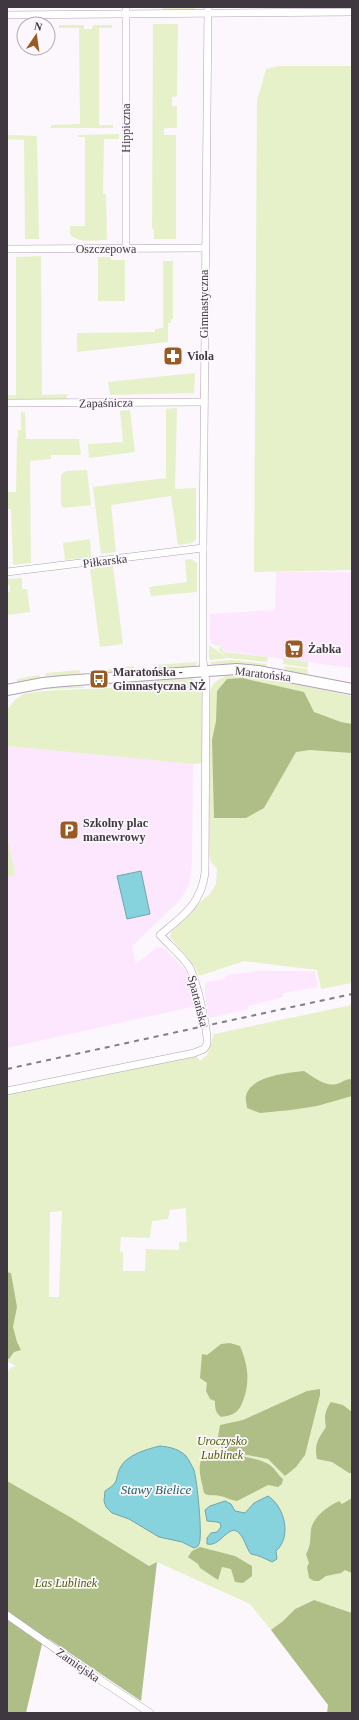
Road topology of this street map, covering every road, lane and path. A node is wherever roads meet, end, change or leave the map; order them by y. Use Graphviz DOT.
graph roads {
  1 [pos="208,10"];
  2 [pos="126,11"];
  3 [pos="352,12"];
  4 [pos="7,15"];
  5 [pos="205,248"];
  6 [pos="7,249"];
  7 [pos="126,249"];
  8 [pos="204,402"];
  9 [pos="7,403"];
  10 [pos="202,548"];
  11 [pos="7,572"];
  12 [pos="204,672"];
  13 [pos="206,683"];
  14 [pos="352,689"];
  15 [pos="7,690"];
  16 [pos="7,1091"];
  17 [pos="7,1615"];
  18 [pos="150,1713"];
  1 -- 2 [label="street"];
  1 -- 3 [label="street"];
  1 -- 5 [label="street, Gimnastyczna"];
  2 -- 4 [label="street"];
  2 -- 7 [label="street, Hippiczna"];
  5 -- 7 [label="street, Oszczepowa"];
  5 -- 8 [label="street, Gimnastyczna"];
  6 -- 7 [label="street, Oszczepowa"];
  8 -- 9 [label="street, Zapaśnicza"];
  8 -- 10 [label="street, Gimnastyczna"];
  10 -- 11 [label="street, Piłkarska"];
  10 -- 12 [label="street, Gimnastyczna"];
  12 -- 13 [label="street, Gimnastyczna"];
  12 -- 14 [label="main road, Maratońska"];
  12 -- 15 [label="main road, Maratońska"];
  13 -- 16 [label="street, Spartańska"];
  17 -- 18 [label="street, Zamiejska"];
}
